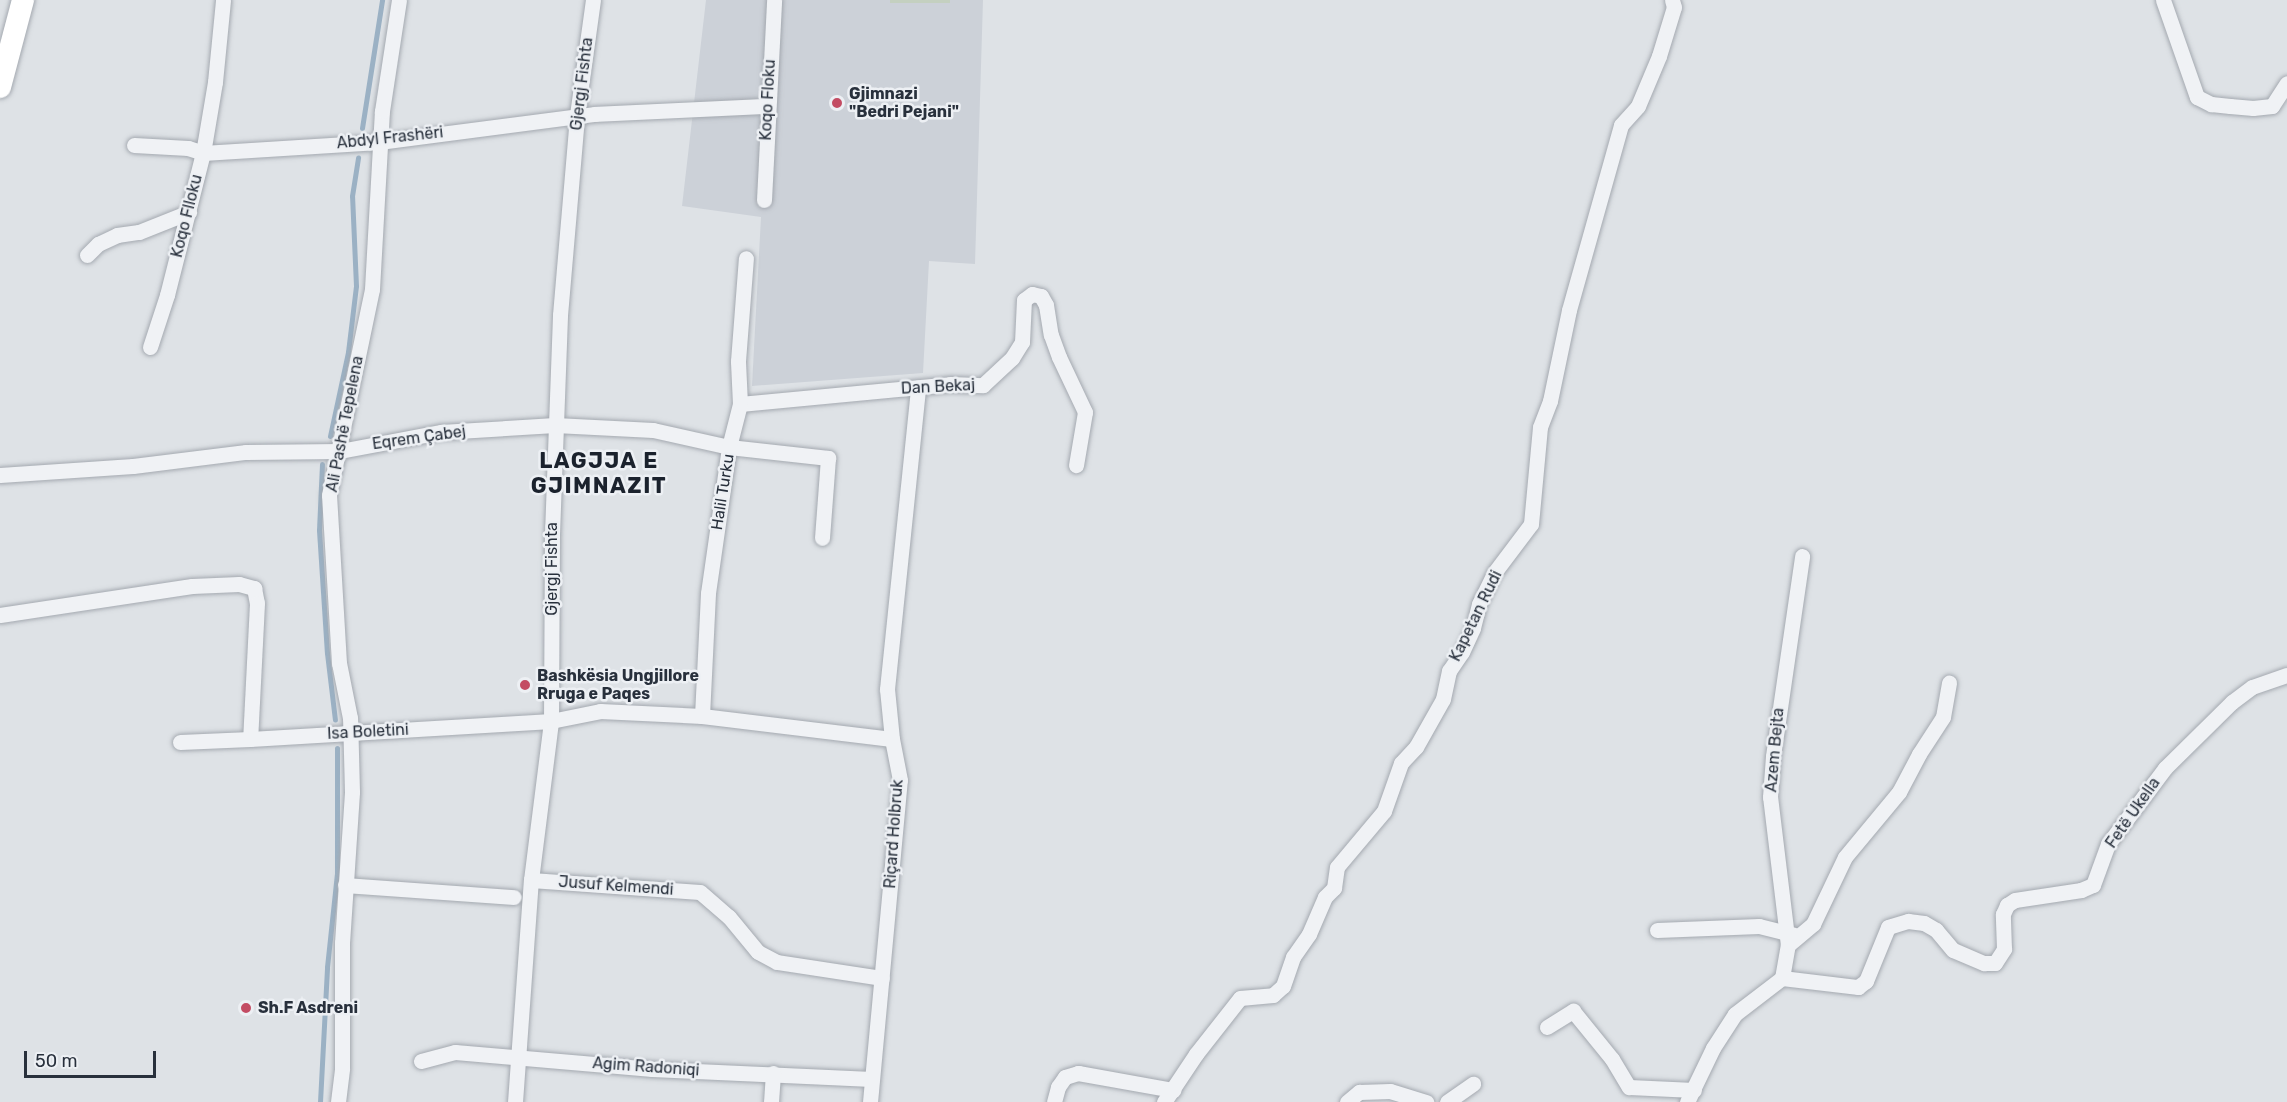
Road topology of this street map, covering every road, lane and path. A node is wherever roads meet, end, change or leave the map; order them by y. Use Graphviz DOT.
graph roads {
  1 [pos="23,0"];
  2 [pos="223,0"];
  3 [pos="399,0"];
  4 [pos="593,0"];
  5 [pos="774,0"];
  6 [pos="1672,0"];
  7 [pos="2163,0"];
  8 [pos="2287,82"];
  9 [pos="0,87"];
  10 [pos="767,106"];
  11 [pos="577,115"];
  12 [pos="380,141"];
  13 [pos="134,145"];
  14 [pos="203,153"];
  15 [pos="764,200"];
  16 [pos="189,212"];
  17 [pos="87,255"];
  18 [pos="746,258"];
  19 [pos="150,347"];
  20 [pos="918,388"];
  21 [pos="740,404"];
  22 [pos="555,425"];
  23 [pos="729,447"];
  24 [pos="340,450"];
  25 [pos="1076,465"];
  26 [pos="0,475"];
  27 [pos="822,538"];
  28 [pos="1802,556"];
  29 [pos="0,615"];
  30 [pos="2287,675"];
  31 [pos="1949,683"];
  32 [pos="702,716"];
  33 [pos="551,721"];
  34 [pos="350,733"];
  35 [pos="892,739"];
  36 [pos="250,740"];
  37 [pos="180,742"];
  38 [pos="531,880"];
  39 [pos="345,885"];
  40 [pos="514,897"];
  41 [pos="1657,930"];
  42 [pos="1791,938"];
  43 [pos="882,978"];
  44 [pos="1782,978"];
  45 [pos="1547,1027"];
  46 [pos="519,1057"];
  47 [pos="421,1061"];
  48 [pos="773,1073"];
  49 [pos="872,1078"];
  50 [pos="1473,1084"];
  51 [pos="1169,1096"];
  52 [pos="1690,1096"];
  53 [pos="338,1102"];
  54 [pos="515,1102"];
  55 [pos="771,1102"];
  56 [pos="870,1102"];
  57 [pos="1054,1102"];
  58 [pos="1347,1102"];
  59 [pos="1426,1102"];
  60 [pos="1447,1102"];
  1 -- 9 [label="main road"];
  2 -- 14 [label="street"];
  3 -- 12 [label="street, Ali Pashë Tepelena"];
  4 -- 11 [label="street, Gjergj Fishta"];
  5 -- 10 [label="street, Koqo Floku"];
  6 -- 51 [label="street, Kapetan Rudi"];
  7 -- 8 [label="street"];
  10 -- 11 [label="street"];
  10 -- 15 [label="street, Koqo Floku"];
  11 -- 12 [label="street, Abdyl Frashëri"];
  11 -- 22 [label="street, Gjergj Fishta"];
  12 -- 14 [label="street, Abdyl Frashëri"];
  12 -- 24 [label="street, Ali Pashë Tepelena"];
  13 -- 14 [label="street, Koqo Flloku"];
  14 -- 16 [label="street, Koqo Flloku"];
  16 -- 17 [label="street"];
  16 -- 19 [label="street, Koqo Flloku"];
  18 -- 21 [label="street"];
  20 -- 21 [label="street, Dan Bekaj"];
  20 -- 25 [label="street, Dan Bekaj"];
  20 -- 35 [label="street, Riçard Holbruk"];
  21 -- 23 [label="street"];
  22 -- 23 [label="street, Eqrem Çabej"];
  22 -- 24 [label="street, Eqrem Çabej"];
  22 -- 33 [label="street, Gjergj Fishta"];
  23 -- 27 [label="street, Halil Turku"];
  23 -- 32 [label="street, Halil Turku"];
  24 -- 26 [label="street, Eqrem Çabej"];
  24 -- 34 [label="street, Ali Pashë Tepelena"];
  28 -- 42 [label="street, Azem Bejta"];
  29 -- 36 [label="street"];
  30 -- 44 [label="street, Fetë Ukella"];
  31 -- 42 [label="street"];
  32 -- 33 [label="street, Isa Boletini"];
  32 -- 35 [label="street, Isa Boletini"];
  33 -- 34 [label="street, Isa Boletini"];
  33 -- 38 [label="street, Gjergj Fishta"];
  34 -- 36 [label="street, Isa Boletini"];
  34 -- 39 [label="street, Ali Pashë Tepelena"];
  35 -- 43 [label="street, Riçard Holbruk"];
  36 -- 37 [label="street, Isa Boletini"];
  38 -- 43 [label="street, Jusuf Kelmendi"];
  38 -- 46 [label="street, Gjergj Fishta"];
  39 -- 40 [label="street"];
  39 -- 53 [label="street, Ali Pashë Tepelena"];
  41 -- 42 [label="street"];
  42 -- 44 [label="street, Azem Bejta"];
  43 -- 49 [label="street, Riçard Holbruk"];
  44 -- 52 [label="street"];
  45 -- 52 [label="street"];
  46 -- 47 [label="street, Agim Radoniqi"];
  46 -- 48 [label="street, Agim Radoniqi"];
  46 -- 54 [label="street, Gjergj Fishta"];
  48 -- 49 [label="street, Agim Radoniqi"];
  48 -- 55 [label="street"];
  49 -- 56 [label="street, Riçard Holbruk"];
  50 -- 60 [label="street"];
  51 -- 57 [label="street, Kapetan Rudi"];
  58 -- 59 [label="street"];
}
